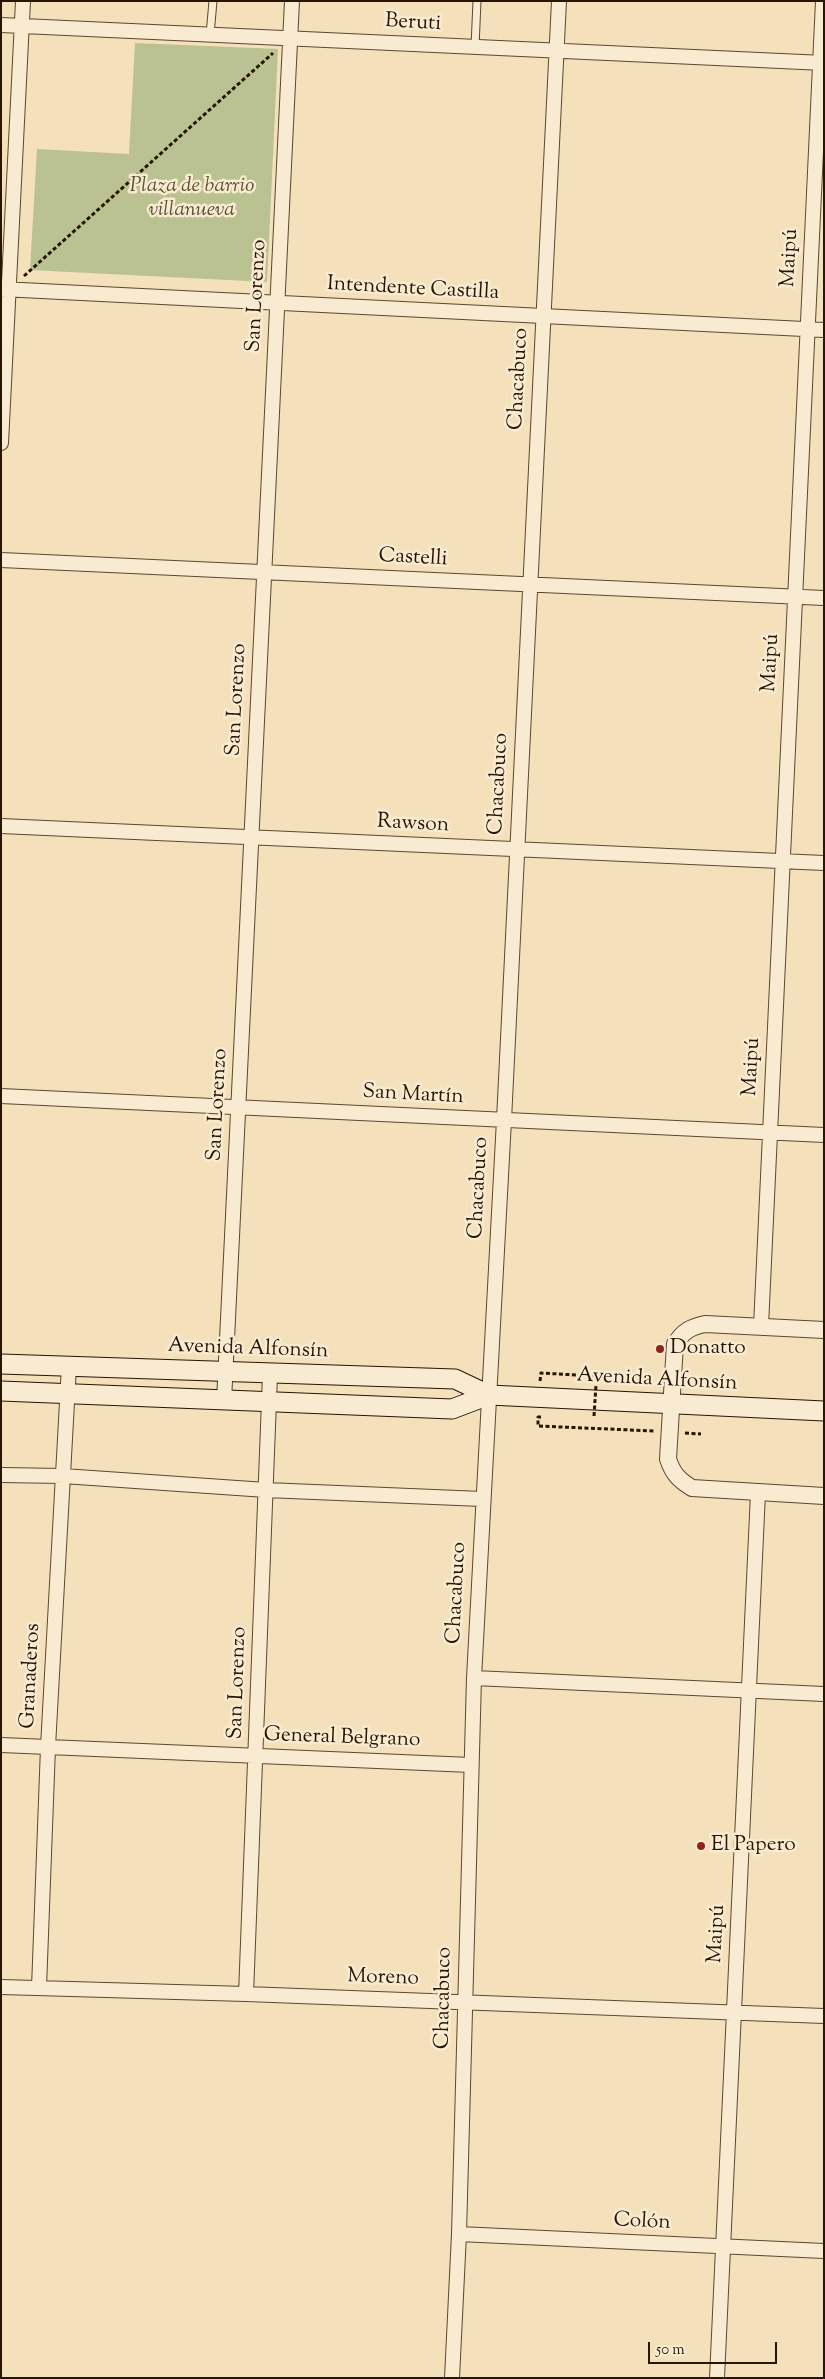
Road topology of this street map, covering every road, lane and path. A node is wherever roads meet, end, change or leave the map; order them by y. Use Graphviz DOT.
graph roads {
  1 [pos="23,1"];
  2 [pos="213,1"];
  3 [pos="292,1"];
  4 [pos="477,1"];
  5 [pos="559,1"];
  6 [pos="823,1"];
  7 [pos="1,25"];
  8 [pos="22,26"];
  9 [pos="210,35"];
  10 [pos="290,38"];
  11 [pos="475,46"];
  12 [pos="556,50"];
  13 [pos="822,63"];
  14 [pos="5,289"];
  15 [pos="277,303"];
  16 [pos="543,316"];
  17 [pos="807,329"];
  18 [pos="824,330"];
  19 [pos="1,443"];
  20 [pos="1,560"];
  21 [pos="264,572"];
  22 [pos="530,584"];
  23 [pos="795,597"];
  24 [pos="824,598"];
  25 [pos="1,826"];
  26 [pos="252,837"];
  27 [pos="517,850"];
  28 [pos="782,862"];
  29 [pos="824,863"];
  30 [pos="1,1096"];
  31 [pos="238,1108"];
  32 [pos="504,1120"];
  33 [pos="770,1132"];
  34 [pos="824,1135"];
  35 [pos="761,1326"];
  36 [pos="824,1330"];
  37 [pos="1,1364"];
  38 [pos="69,1366"];
  39 [pos="226,1372"];
  40 [pos="270,1374"];
  41 [pos="594,1376"];
  42 [pos="549,1383"];
  43 [pos="586,1384"];
  44 [pos="1,1391"];
  45 [pos="67,1394"];
  46 [pos="489,1395"];
  47 [pos="224,1401"];
  48 [pos="269,1403"];
  49 [pos="670,1404"];
  50 [pos="824,1411"];
  51 [pos="547,1417"];
  52 [pos="594,1418"];
  53 [pos="669,1432"];
  54 [pos="701,1434"];
  55 [pos="1,1476"];
  56 [pos="63,1476"];
  57 [pos="266,1490"];
  58 [pos="758,1492"];
  59 [pos="824,1496"];
  60 [pos="482,1499"];
  61 [pos="474,1678"];
  62 [pos="749,1690"];
  63 [pos="824,1694"];
  64 [pos="1,1745"];
  65 [pos="48,1747"];
  66 [pos="256,1756"];
  67 [pos="471,1765"];
  68 [pos="1,1987"];
  69 [pos="39,1988"];
  70 [pos="246,1994"];
  71 [pos="465,2002"];
  72 [pos="734,2012"];
  73 [pos="824,2016"];
  74 [pos="459,2234"];
  75 [pos="723,2246"];
  76 [pos="824,2251"];
  77 [pos="452,2378"];
  78 [pos="717,2378"];
  1 -- 8 [label="street"];
  2 -- 9 [label="lane"];
  3 -- 10 [label="street, San Lorenzo"];
  4 -- 11 [label="lane"];
  5 -- 12 [label="street, Chacabuco"];
  6 -- 13 [label="street, Maipú"];
  7 -- 8 [label="street, Beruti"];
  8 -- 9 [label="street, Beruti"];
  8 -- 14 [label="street"];
  9 -- 10 [label="street, Beruti"];
  10 -- 11 [label="street, Beruti"];
  10 -- 14 [label="path"];
  10 -- 15 [label="street, San Lorenzo"];
  11 -- 12 [label="street, Beruti"];
  12 -- 13 [label="street, Beruti"];
  12 -- 16 [label="street, Chacabuco"];
  13 -- 17 [label="street, Maipú"];
  14 -- 15 [label="street, Intendente Castilla"];
  14 -- 19 [label="street"];
  15 -- 16 [label="street, Intendente Castilla"];
  15 -- 21 [label="street, San Lorenzo"];
  16 -- 17 [label="street, Intendente Castilla"];
  16 -- 22 [label="street, Chacabuco"];
  17 -- 18 [label="street, Intendente Castilla"];
  17 -- 23 [label="street, Maipú"];
  20 -- 21 [label="street, Castelli"];
  21 -- 22 [label="street, Castelli"];
  21 -- 26 [label="street, San Lorenzo"];
  22 -- 23 [label="street, Castelli"];
  22 -- 27 [label="street, Chacabuco"];
  23 -- 24 [label="street, Castelli"];
  23 -- 28 [label="street, Maipú"];
  25 -- 26 [label="street, Rawson"];
  26 -- 27 [label="street, Rawson"];
  26 -- 31 [label="street, San Lorenzo"];
  27 -- 28 [label="street, Rawson"];
  27 -- 32 [label="street, Chacabuco"];
  28 -- 29 [label="street, Rawson"];
  28 -- 33 [label="street, Maipú"];
  30 -- 31 [label="street, San Martín"];
  31 -- 32 [label="street, San Martín"];
  31 -- 39 [label="street, San Lorenzo"];
  32 -- 33 [label="street, San Martín"];
  32 -- 46 [label="street, Chacabuco"];
  33 -- 34 [label="street, San Martín"];
  33 -- 35 [label="street, Maipú"];
  35 -- 36 [label="street"];
  35 -- 49 [label="street"];
  37 -- 38 [label="main road, Avenida Alfonsín"];
  38 -- 39 [label="main road, Avenida Alfonsín"];
  38 -- 45 [label="street, Granaderos"];
  39 -- 40 [label="main road, Avenida Alfonsín"];
  39 -- 47 [label="street, San Lorenzo"];
  40 -- 46 [label="main road, Avenida Alfonsín"];
  40 -- 48 [label="street, San Lorenzo"];
  41 -- 42 [label="path"];
  43 -- 52 [label="path, bridge"];
  44 -- 45 [label="main road, Avenida Alfonsín"];
  45 -- 47 [label="main road, Avenida Alfonsín"];
  45 -- 56 [label="street, Granaderos"];
  46 -- 48 [label="main road, Avenida Alfonsín"];
  46 -- 49 [label="main road, Avenida Alfonsín"];
  46 -- 60 [label="street, Chacabuco"];
  47 -- 48 [label="main road, Avenida Alfonsín"];
  48 -- 57 [label="street, San Lorenzo"];
  49 -- 50 [label="main road, Avenida Alfonsín"];
  49 -- 53 [label="street"];
  51 -- 53 [label="path"];
  53 -- 54 [label="path"];
  53 -- 58 [label="street"];
  55 -- 56 [label="street"];
  56 -- 57 [label="street"];
  56 -- 65 [label="street, Granaderos"];
  57 -- 60 [label="street"];
  57 -- 66 [label="street, San Lorenzo"];
  58 -- 59 [label="street"];
  58 -- 62 [label="street, Maipú"];
  60 -- 61 [label="street, Chacabuco"];
  61 -- 62 [label="street"];
  61 -- 67 [label="street, Chacabuco"];
  62 -- 63 [label="street"];
  62 -- 72 [label="street, Maipú"];
  64 -- 65 [label="street, General Belgrano"];
  65 -- 66 [label="street, General Belgrano"];
  65 -- 69 [label="street, Granaderos"];
  66 -- 67 [label="street, General Belgrano"];
  66 -- 70 [label="street, San Lorenzo"];
  67 -- 71 [label="street, Chacabuco"];
  68 -- 69 [label="street, Moreno"];
  69 -- 70 [label="street, Moreno"];
  70 -- 71 [label="street, Moreno"];
  71 -- 72 [label="street, Moreno"];
  71 -- 74 [label="street, Chacabuco"];
  72 -- 73 [label="street, Moreno"];
  72 -- 75 [label="street, Maipú"];
  74 -- 75 [label="street, Colón"];
  74 -- 77 [label="street, Chacabuco"];
  75 -- 76 [label="street, Colón"];
  75 -- 78 [label="street, Maipú"];
}
